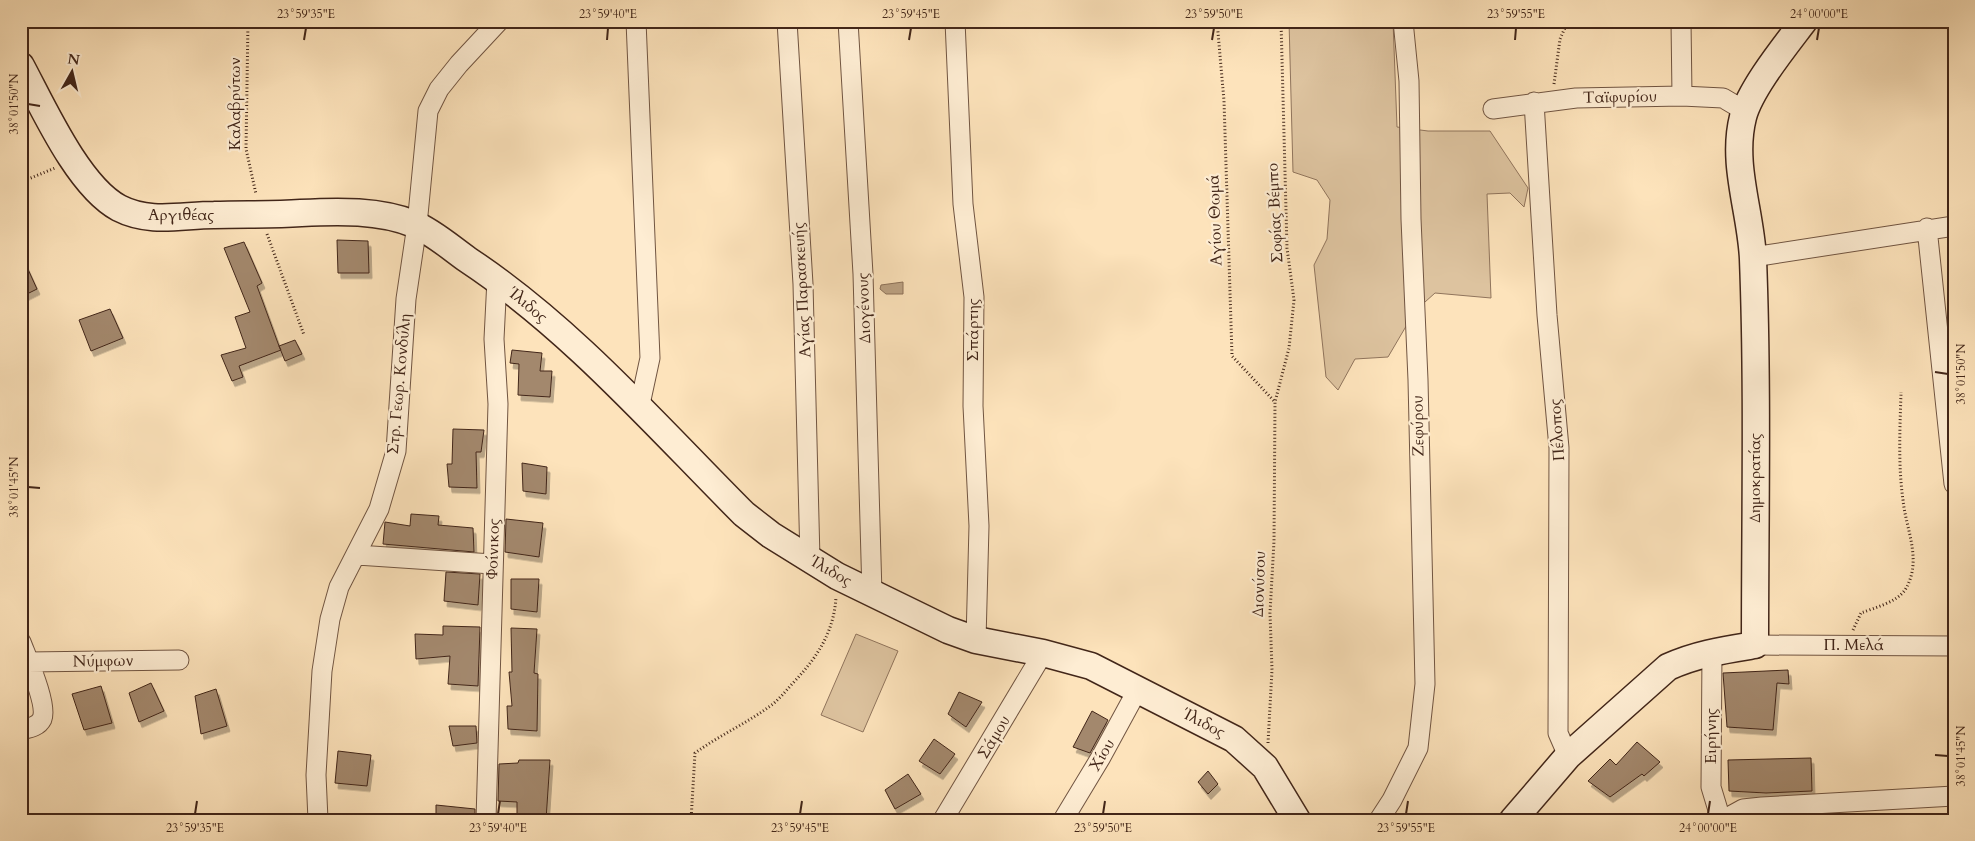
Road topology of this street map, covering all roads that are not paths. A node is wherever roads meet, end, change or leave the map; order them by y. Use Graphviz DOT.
graph roads {
  1 [pos="498,21"];
  2 [pos="636,21"];
  3 [pos="787,21"];
  4 [pos="848,21"];
  5 [pos="955,21"];
  6 [pos="1403,21"];
  7 [pos="1681,21"];
  8 [pos="1804,21"];
  9 [pos="21,66"];
  10 [pos="1682,96"];
  11 [pos="1534,102"];
  12 [pos="1493,109"];
  13 [pos="1745,111"];
  14 [pos="417,225"];
  15 [pos="1954,226"];
  16 [pos="1927,228"];
  17 [pos="1753,257"];
  18 [pos="496,279"];
  19 [pos="1949,399"];
  20 [pos="639,409"];
  21 [pos="1954,484"];
  22 [pos="357,554"];
  23 [pos="810,559"];
  24 [pos="492,564"];
  25 [pos="872,594"];
  26 [pos="976,640"];
  27 [pos="21,642"];
  28 [pos="1755,645"];
  29 [pos="1954,646"];
  30 [pos="1712,652"];
  31 [pos="1043,653"];
  32 [pos="179,660"];
  33 [pos="28,662"];
  34 [pos="1138,689"];
  35 [pos="21,730"];
  36 [pos="1568,756"];
  37 [pos="1954,796"];
  38 [pos="318,820"];
  39 [pos="486,820"];
  40 [pos="944,820"];
  41 [pos="1062,820"];
  42 [pos="1297,820"];
  43 [pos="1379,820"];
  44 [pos="1513,820"];
  45 [pos="1722,820"];
  1 -- 14 [label="street, Στρ. Γεωρ. Κονδύλη"];
  2 -- 20 [label="street"];
  3 -- 23 [label="street, Αγίας Παρασκευής"];
  4 -- 25 [label="street, Διογένους"];
  5 -- 26 [label="street, Σπάρτης"];
  6 -- 43 [label="street, Ζεφύρου"];
  7 -- 10 [label="street"];
  8 -- 13 [label="street, Δημοκρατίας"];
  9 -- 14 [label="street, Αργιθέας"];
  10 -- 11 [label="street, Ταϊφυρίου"];
  10 -- 13 [label="street, Ταϊφυρίου"];
  11 -- 12 [label="street, Ταϊφυρίου"];
  11 -- 36 [label="street, Πέλοπος"];
  13 -- 17 [label="street, Δημοκρατίας"];
  14 -- 18 [label="street, Ίλιδος"];
  14 -- 22 [label="street, Στρ. Γεωρ. Κονδύλη"];
  15 -- 16 [label="street"];
  16 -- 17 [label="street"];
  16 -- 19 [label="street"];
  17 -- 28 [label="street, Δημοκρατίας"];
  18 -- 20 [label="street, Ίλιδος"];
  18 -- 24 [label="street, Φοίνικος"];
  19 -- 21 [label="street"];
  20 -- 23 [label="street, Ίλιδος"];
  22 -- 24 [label="street"];
  22 -- 38 [label="street, Στρ. Γεωρ. Κονδύλη"];
  23 -- 25 [label="street, Ίλιδος"];
  24 -- 39 [label="street, Φοίνικος"];
  25 -- 26 [label="street, Ίλιδος"];
  26 -- 31 [label="street, Ίλιδος"];
  27 -- 33 [label="street"];
  28 -- 29 [label="street, Π. Μελά"];
  28 -- 30 [label="street"];
  30 -- 36 [label="street"];
  30 -- 45 [label="street, Ειρήνης"];
  31 -- 34 [label="street, Ίλιδος"];
  31 -- 40 [label="street, Σάμου"];
  32 -- 33 [label="street, Νύμφων"];
  33 -- 35 [label="street"];
  34 -- 41 [label="street, Χίου"];
  34 -- 42 [label="street, Ίλιδος"];
  36 -- 44 [label="street"];
  37 -- 45 [label="street"];
}
